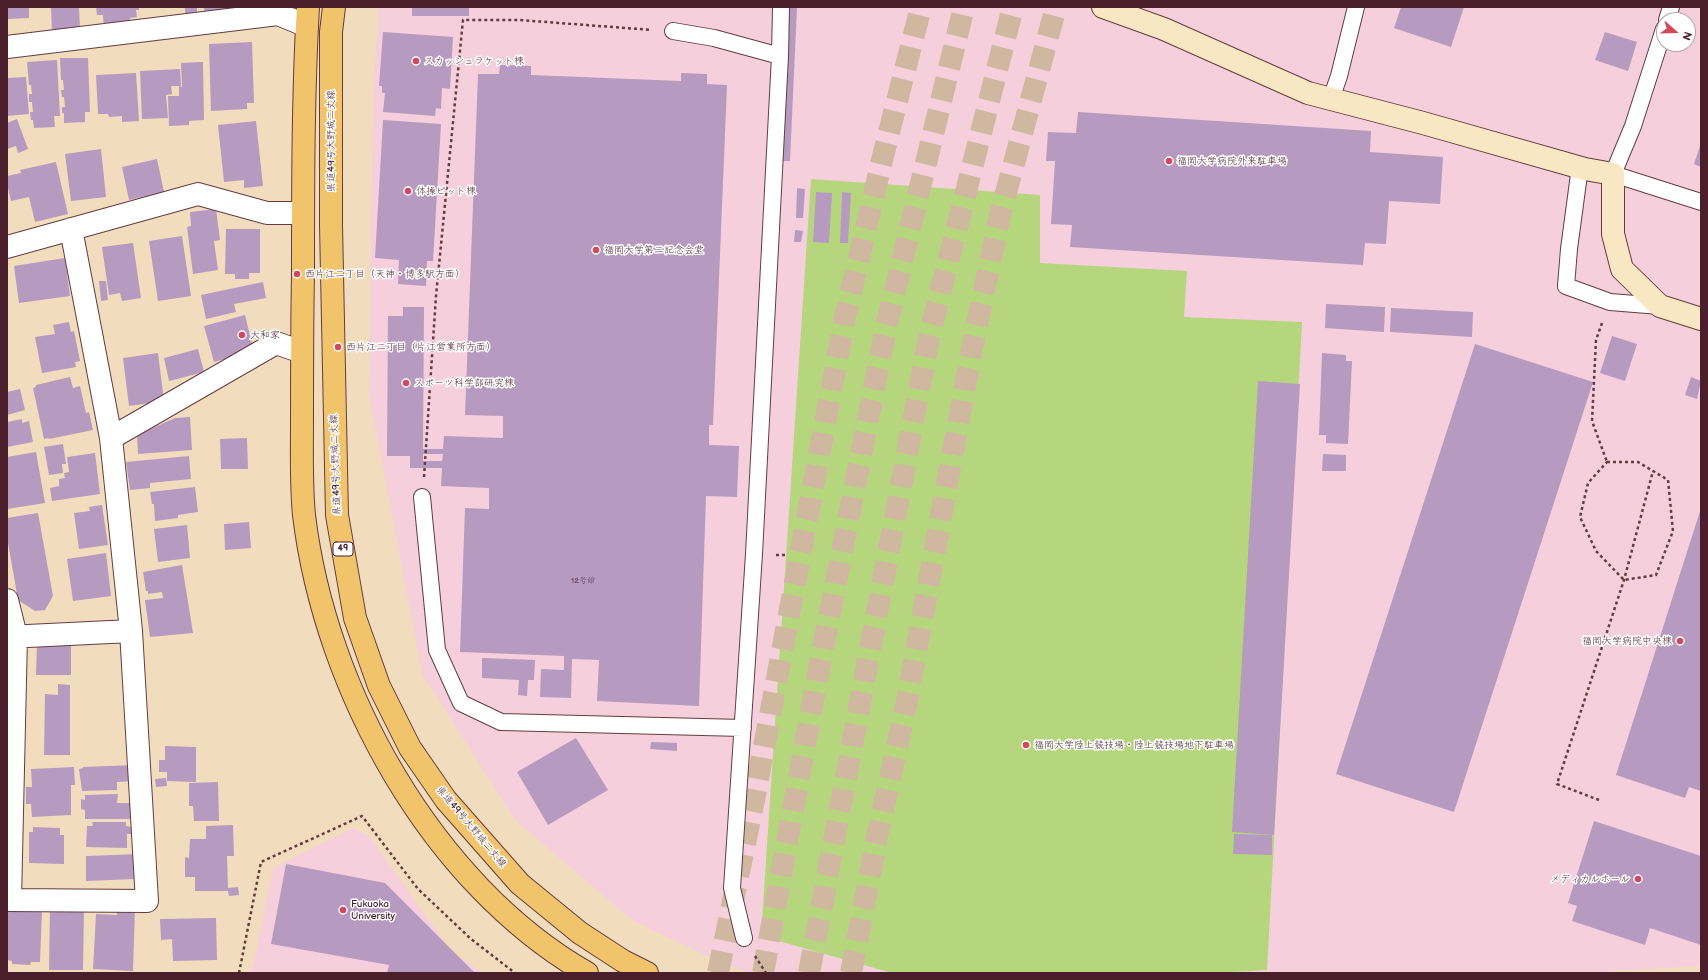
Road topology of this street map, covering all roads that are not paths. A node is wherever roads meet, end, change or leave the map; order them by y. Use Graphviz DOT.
graph roads {
  1 [pos="334,7"];
  2 [pos="781,7"];
  3 [pos="1103,7"];
  4 [pos="1356,7"];
  5 [pos="308,17"];
  6 [pos="673,31"];
  7 [pos="7,47"];
  8 [pos="1657,52"];
  9 [pos="780,56"];
  10 [pos="1331,99"];
  11 [pos="1580,167"];
  12 [pos="1613,174"];
  13 [pos="1701,202"];
  14 [pos="303,213"];
  15 [pos="71,229"];
  16 [pos="7,247"];
  17 [pos="1660,306"];
  18 [pos="1701,319"];
  19 [pos="302,352"];
  20 [pos="111,438"];
  21 [pos="422,497"];
  22 [pos="7,600"];
  23 [pos="131,631"];
  24 [pos="12,636"];
  25 [pos="742,728"];
  26 [pos="8,900"];
  27 [pos="744,938"];
  28 [pos="587,973"];
  29 [pos="647,973"];
  1 -- 29 [label="main road, 県道49号大野城二丈線 / 49"];
  2 -- 9 [label="lane"];
  3 -- 10 [label="street"];
  4 -- 10 [label="lane"];
  5 -- 7 [label="street"];
  5 -- 14 [label="main road"];
  6 -- 9 [label="lane"];
  8 -- 12 [label="lane"];
  9 -- 25 [label="lane"];
  10 -- 11 [label="street"];
  11 -- 12 [label="street"];
  11 -- 17 [label="lane"];
  12 -- 13 [label="lane"];
  12 -- 17 [label="street"];
  14 -- 15 [label="street"];
  14 -- 19 [label="main road"];
  15 -- 16 [label="street"];
  15 -- 20 [label="street"];
  17 -- 18 [label="street"];
  19 -- 20 [label="street"];
  19 -- 28 [label="main road"];
  20 -- 23 [label="street"];
  21 -- 25 [label="lane"];
  22 -- 24 [label="street"];
  23 -- 24 [label="street"];
  23 -- 26 [label="street"];
  24 -- 26 [label="street"];
  25 -- 27 [label="lane"];
}
